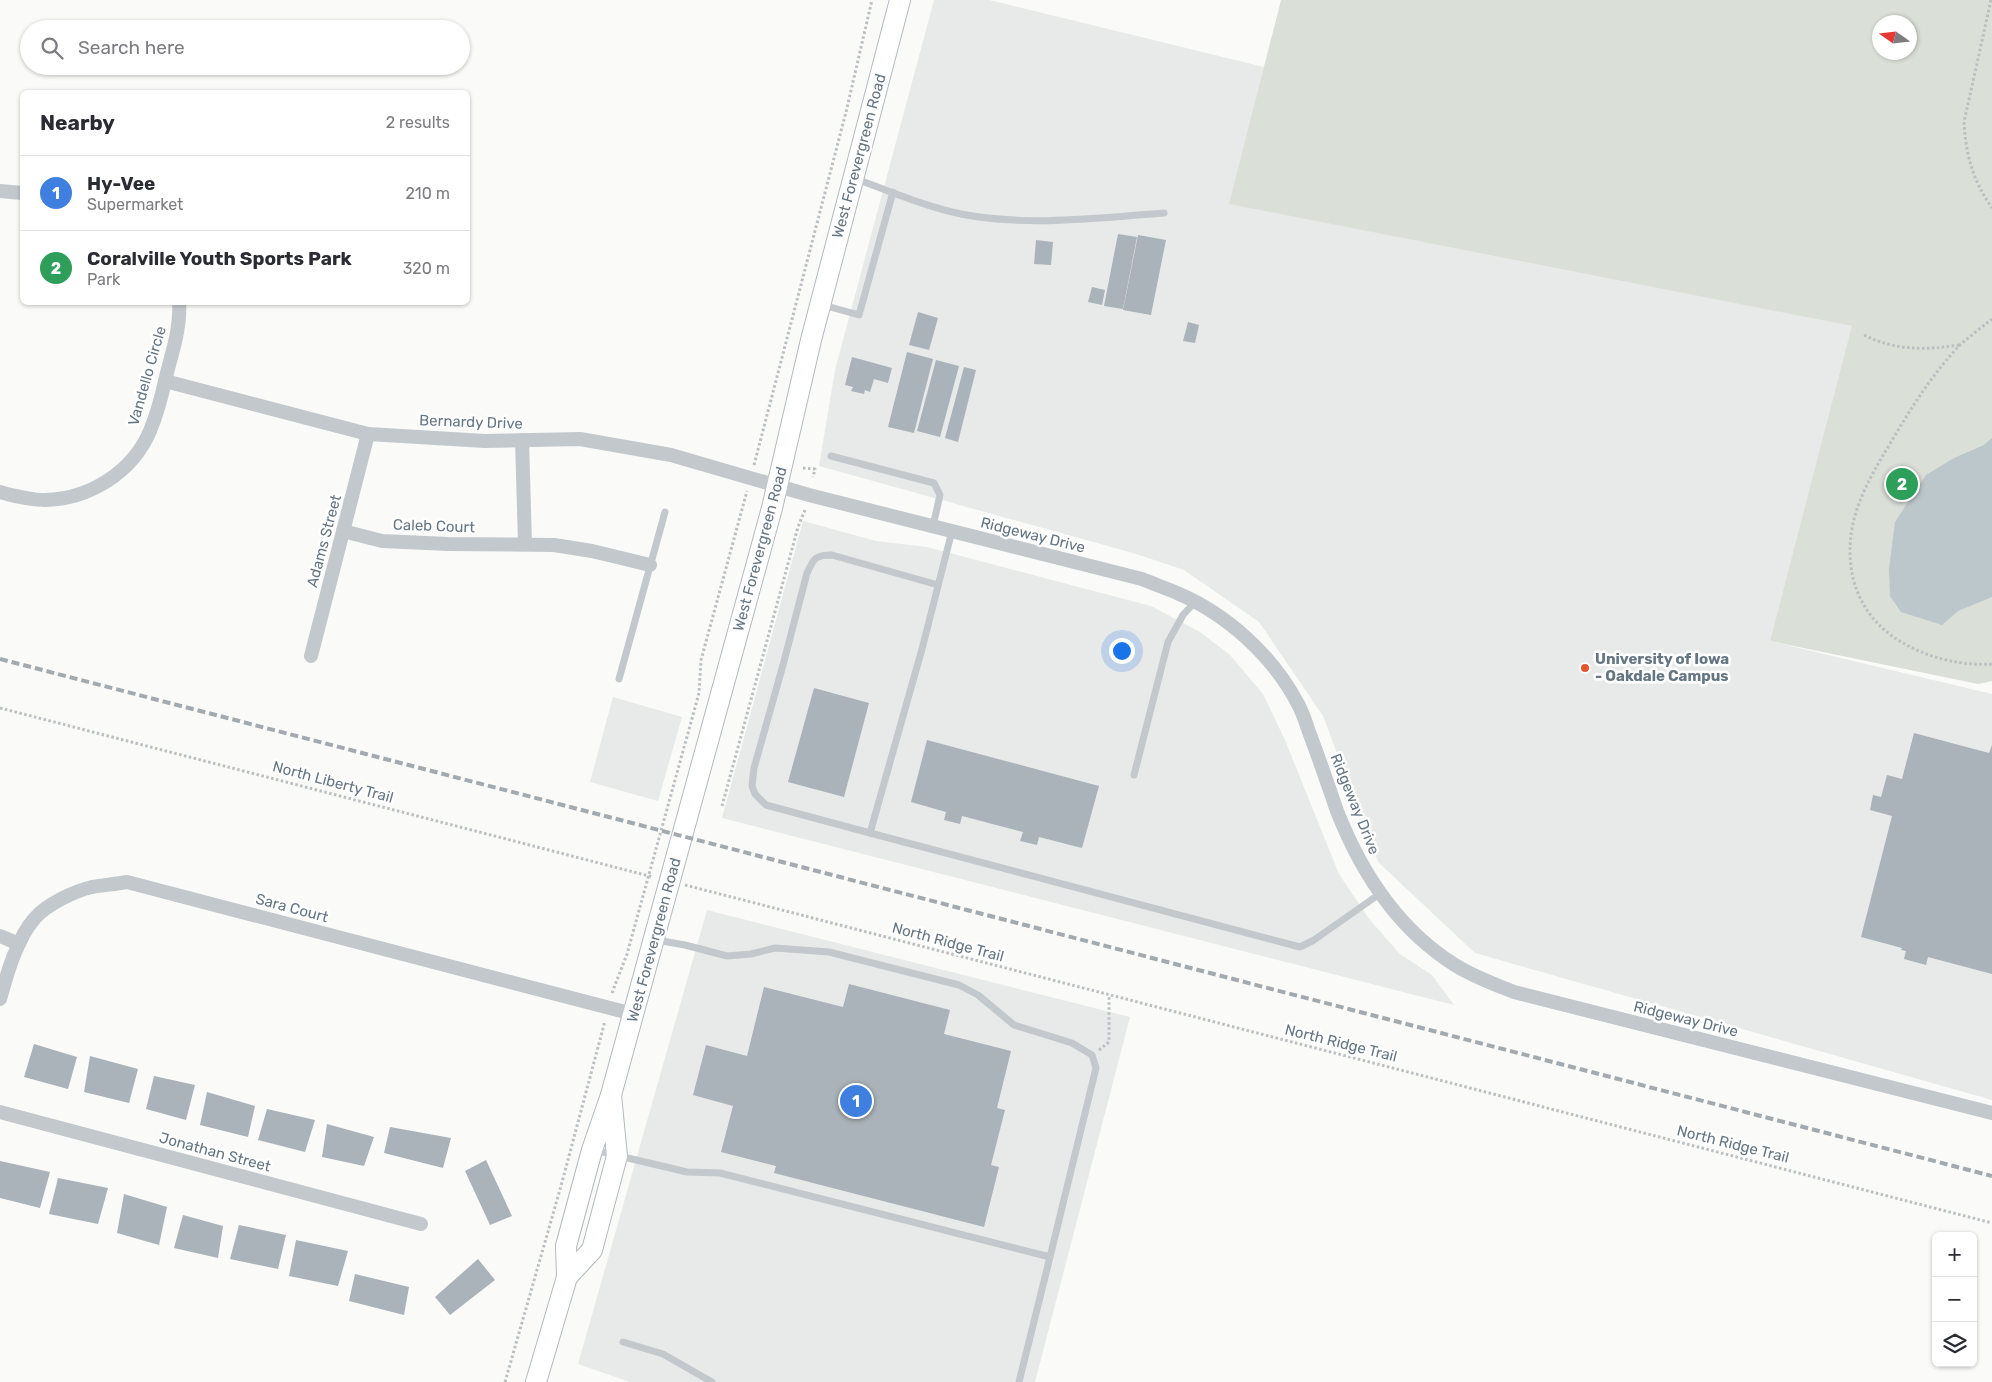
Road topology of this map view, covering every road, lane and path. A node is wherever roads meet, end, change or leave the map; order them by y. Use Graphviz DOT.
graph roads {
  1 [pos="872,0"];
  2 [pos="900,0"];
  3 [pos="1991,0"];
  4 [pos="853,178"];
  5 [pos="0,191"];
  6 [pos="20,192"];
  7 [pos="893,192"];
  8 [pos="1992,208"];
  9 [pos="1164,213"];
  10 [pos="820,304"];
  11 [pos="179,305"];
  12 [pos="1992,318"];
  13 [pos="1864,335"];
  14 [pos="1960,345"];
  15 [pos="165,381"];
  16 [pos="368,434"];
  17 [pos="522,440"];
  18 [pos="756,455"];
  19 [pos="831,456"];
  20 [pos="763,457"];
  21 [pos="754,463"];
  22 [pos="804,468"];
  23 [pos="813,477"];
  24 [pos="778,486"];
  25 [pos="0,492"];
  26 [pos="746,494"];
  27 [pos="805,510"];
  28 [pos="665,512"];
  29 [pos="933,526"];
  30 [pos="343,531"];
  31 [pos="952,531"];
  32 [pos="525,544"];
  33 [pos="650,565"];
  34 [pos="938,585"];
  35 [pos="1195,602"];
  36 [pos="311,656"];
  37 [pos="1992,664"];
  38 [pos="619,679"];
  39 [pos="0,708"];
  40 [pos="1134,775"];
  41 [pos="722,806"];
  42 [pos="870,833"];
  43 [pos="648,875"];
  44 [pos="660,878"];
  45 [pos="683,885"];
  46 [pos="1381,893"];
  47 [pos="0,936"];
  48 [pos="654,940"];
  49 [pos="18,944"];
  50 [pos="614,988"];
  51 [pos="1109,995"];
  52 [pos="0,999"];
  53 [pos="633,1014"];
  54 [pos="603,1028"];
  55 [pos="1092,1055"];
  56 [pos="611,1096"];
  57 [pos="0,1112"];
  58 [pos="1992,1113"];
  59 [pos="592,1150"];
  60 [pos="618,1156"];
  61 [pos="1992,1223"];
  62 [pos="421,1224"];
  63 [pos="1050,1257"];
  64 [pos="567,1276"];
  65 [pos="623,1342"];
  66 [pos="505,1382"];
  67 [pos="536,1382"];
  68 [pos="712,1382"];
  69 [pos="1018,1382"];
  1 -- 18 [label="path"];
  2 -- 4 [label="street, West Forevergreen Road"];
  3 -- 8 [label="path"];
  4 -- 7 [label="lane"];
  4 -- 10 [label="street, West Forevergreen Road"];
  5 -- 6 [label="street"];
  7 -- 9 [label="lane"];
  7 -- 10 [label="lane"];
  10 -- 24 [label="street, West Forevergreen Road"];
  11 -- 15 [label="street, Vandello Circle"];
  12 -- 14 [label="path"];
  13 -- 14 [label="path"];
  14 -- 37 [label="path"];
  15 -- 16 [label="street, Bernardy Drive"];
  15 -- 25 [label="street, Vandello Circle"];
  16 -- 17 [label="street, Bernardy Drive"];
  16 -- 30 [label="street, Adams Street"];
  17 -- 24 [label="street, Bernardy Drive"];
  17 -- 32 [label="street"];
  18 -- 20 [label="path"];
  18 -- 21 [label="path"];
  19 -- 29 [label="lane"];
  22 -- 23 [label="path"];
  24 -- 29 [label="street, Ridgeway Drive"];
  24 -- 48 [label="street, West Forevergreen Road"];
  26 -- 43 [label="path"];
  27 -- 41 [label="path"];
  28 -- 33 [label="lane"];
  29 -- 31 [label="street, Ridgeway Drive"];
  30 -- 32 [label="street, Caleb Court"];
  30 -- 36 [label="street, Adams Street"];
  31 -- 34 [label="lane"];
  31 -- 35 [label="street, Ridgeway Drive"];
  32 -- 33 [label="street, Caleb Court"];
  33 -- 38 [label="lane"];
  34 -- 42 [label="lane"];
  34 -- 42 [label="lane"];
  35 -- 40 [label="lane"];
  35 -- 46 [label="street, Ridgeway Drive"];
  39 -- 43 [label="path, North Liberty Trail"];
  42 -- 46 [label="lane"];
  43 -- 44 [label="path, North Liberty Trail"];
  43 -- 50 [label="path"];
  45 -- 51 [label="path, North Ridge Trail"];
  46 -- 58 [label="street, Ridgeway Drive"];
  47 -- 49 [label="street"];
  48 -- 53 [label="street, West Forevergreen Road"];
  48 -- 55 [label="lane"];
  49 -- 52 [label="street, Sara Court"];
  49 -- 53 [label="street, Sara Court"];
  51 -- 55 [label="path"];
  51 -- 61 [label="path, North Ridge Trail"];
  53 -- 56 [label="street, West Forevergreen Road"];
  54 -- 66 [label="path"];
  55 -- 63 [label="lane"];
  56 -- 59 [label="street, West Forevergreen Road"];
  56 -- 60 [label="street, West Forevergreen Road"];
  57 -- 62 [label="street, Jonathan Street"];
  59 -- 60 [label="lane"];
  59 -- 64 [label="street, West Forevergreen Road"];
  60 -- 63 [label="lane"];
  60 -- 64 [label="street, West Forevergreen Road"];
  63 -- 69 [label="lane"];
  64 -- 67 [label="street, West Forevergreen Road"];
  65 -- 68 [label="lane"];
}
